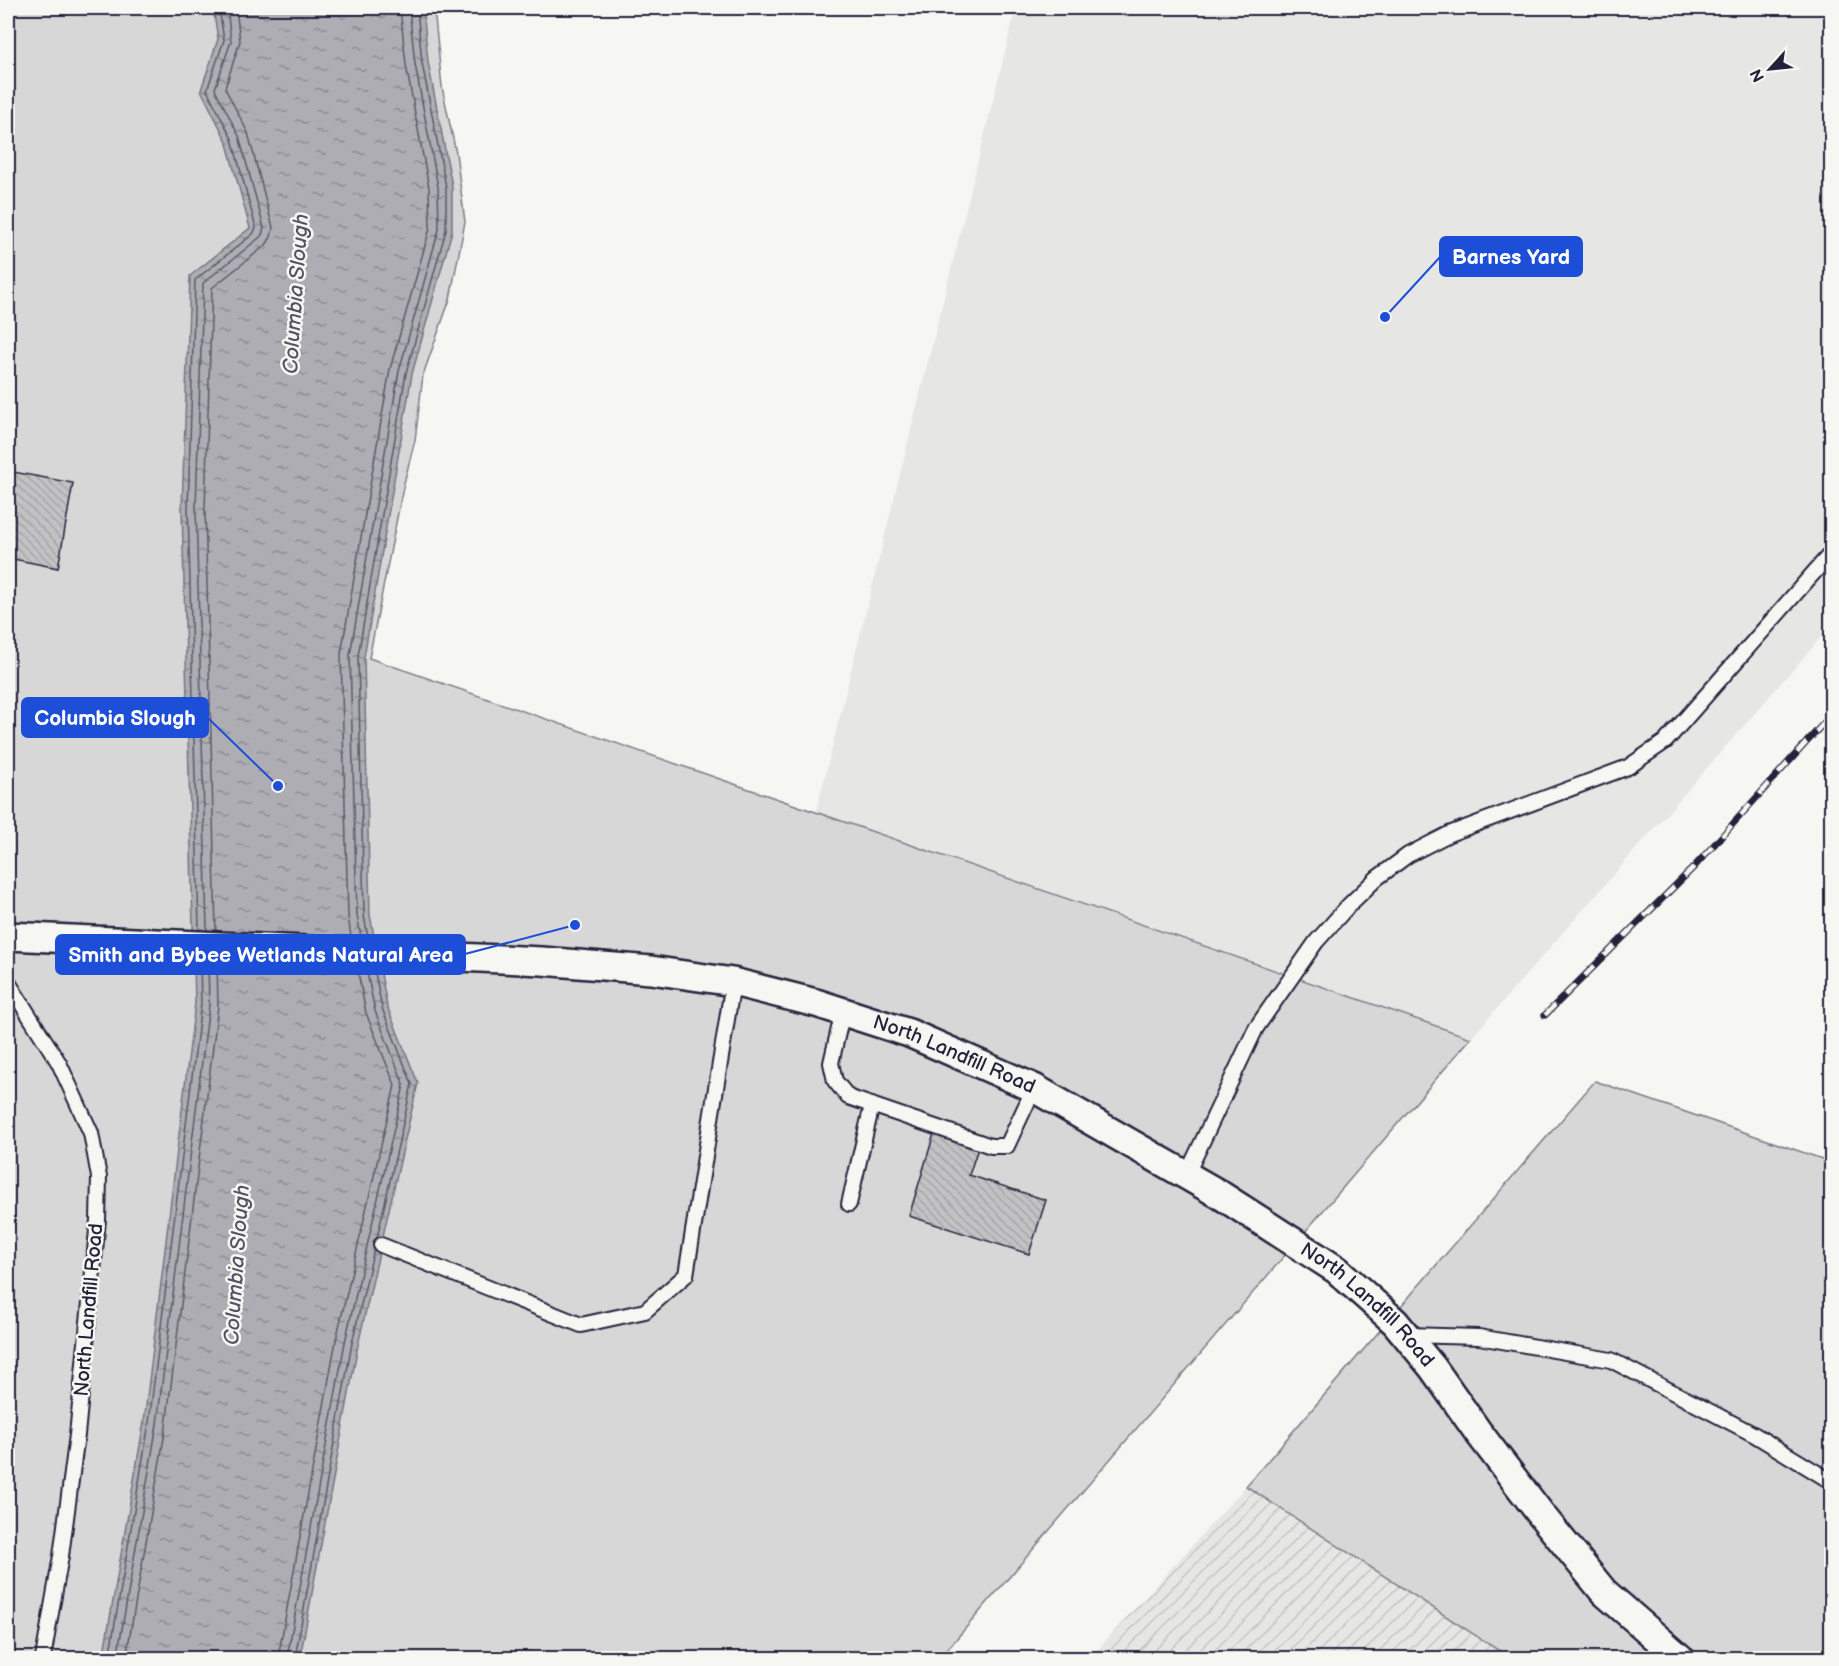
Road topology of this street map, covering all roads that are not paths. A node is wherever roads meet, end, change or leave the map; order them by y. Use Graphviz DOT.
graph roads {
  1 [pos="1832,552"];
  2 [pos="8,936"];
  3 [pos="8,982"];
  4 [pos="733,982"];
  5 [pos="843,1011"];
  6 [pos="1034,1088"];
  7 [pos="872,1105"];
  8 [pos="1186,1176"];
  9 [pos="849,1204"];
  10 [pos="381,1245"];
  11 [pos="1406,1335"];
  12 [pos="1832,1482"];
  13 [pos="43,1659"];
  14 [pos="1680,1659"];
  1 -- 8 [label="lane"];
  2 -- 4 [label="street, North Landfill Road"];
  3 -- 13 [label="lane, North Landfill Road"];
  4 -- 5 [label="street, North Landfill Road"];
  4 -- 10 [label="lane"];
  5 -- 6 [label="street, North Landfill Road"];
  5 -- 7 [label="lane"];
  6 -- 7 [label="lane"];
  6 -- 8 [label="street, North Landfill Road"];
  7 -- 9 [label="lane"];
  8 -- 11 [label="street, North Landfill Road"];
  11 -- 12 [label="lane"];
  11 -- 14 [label="street, North Landfill Road"];
}
